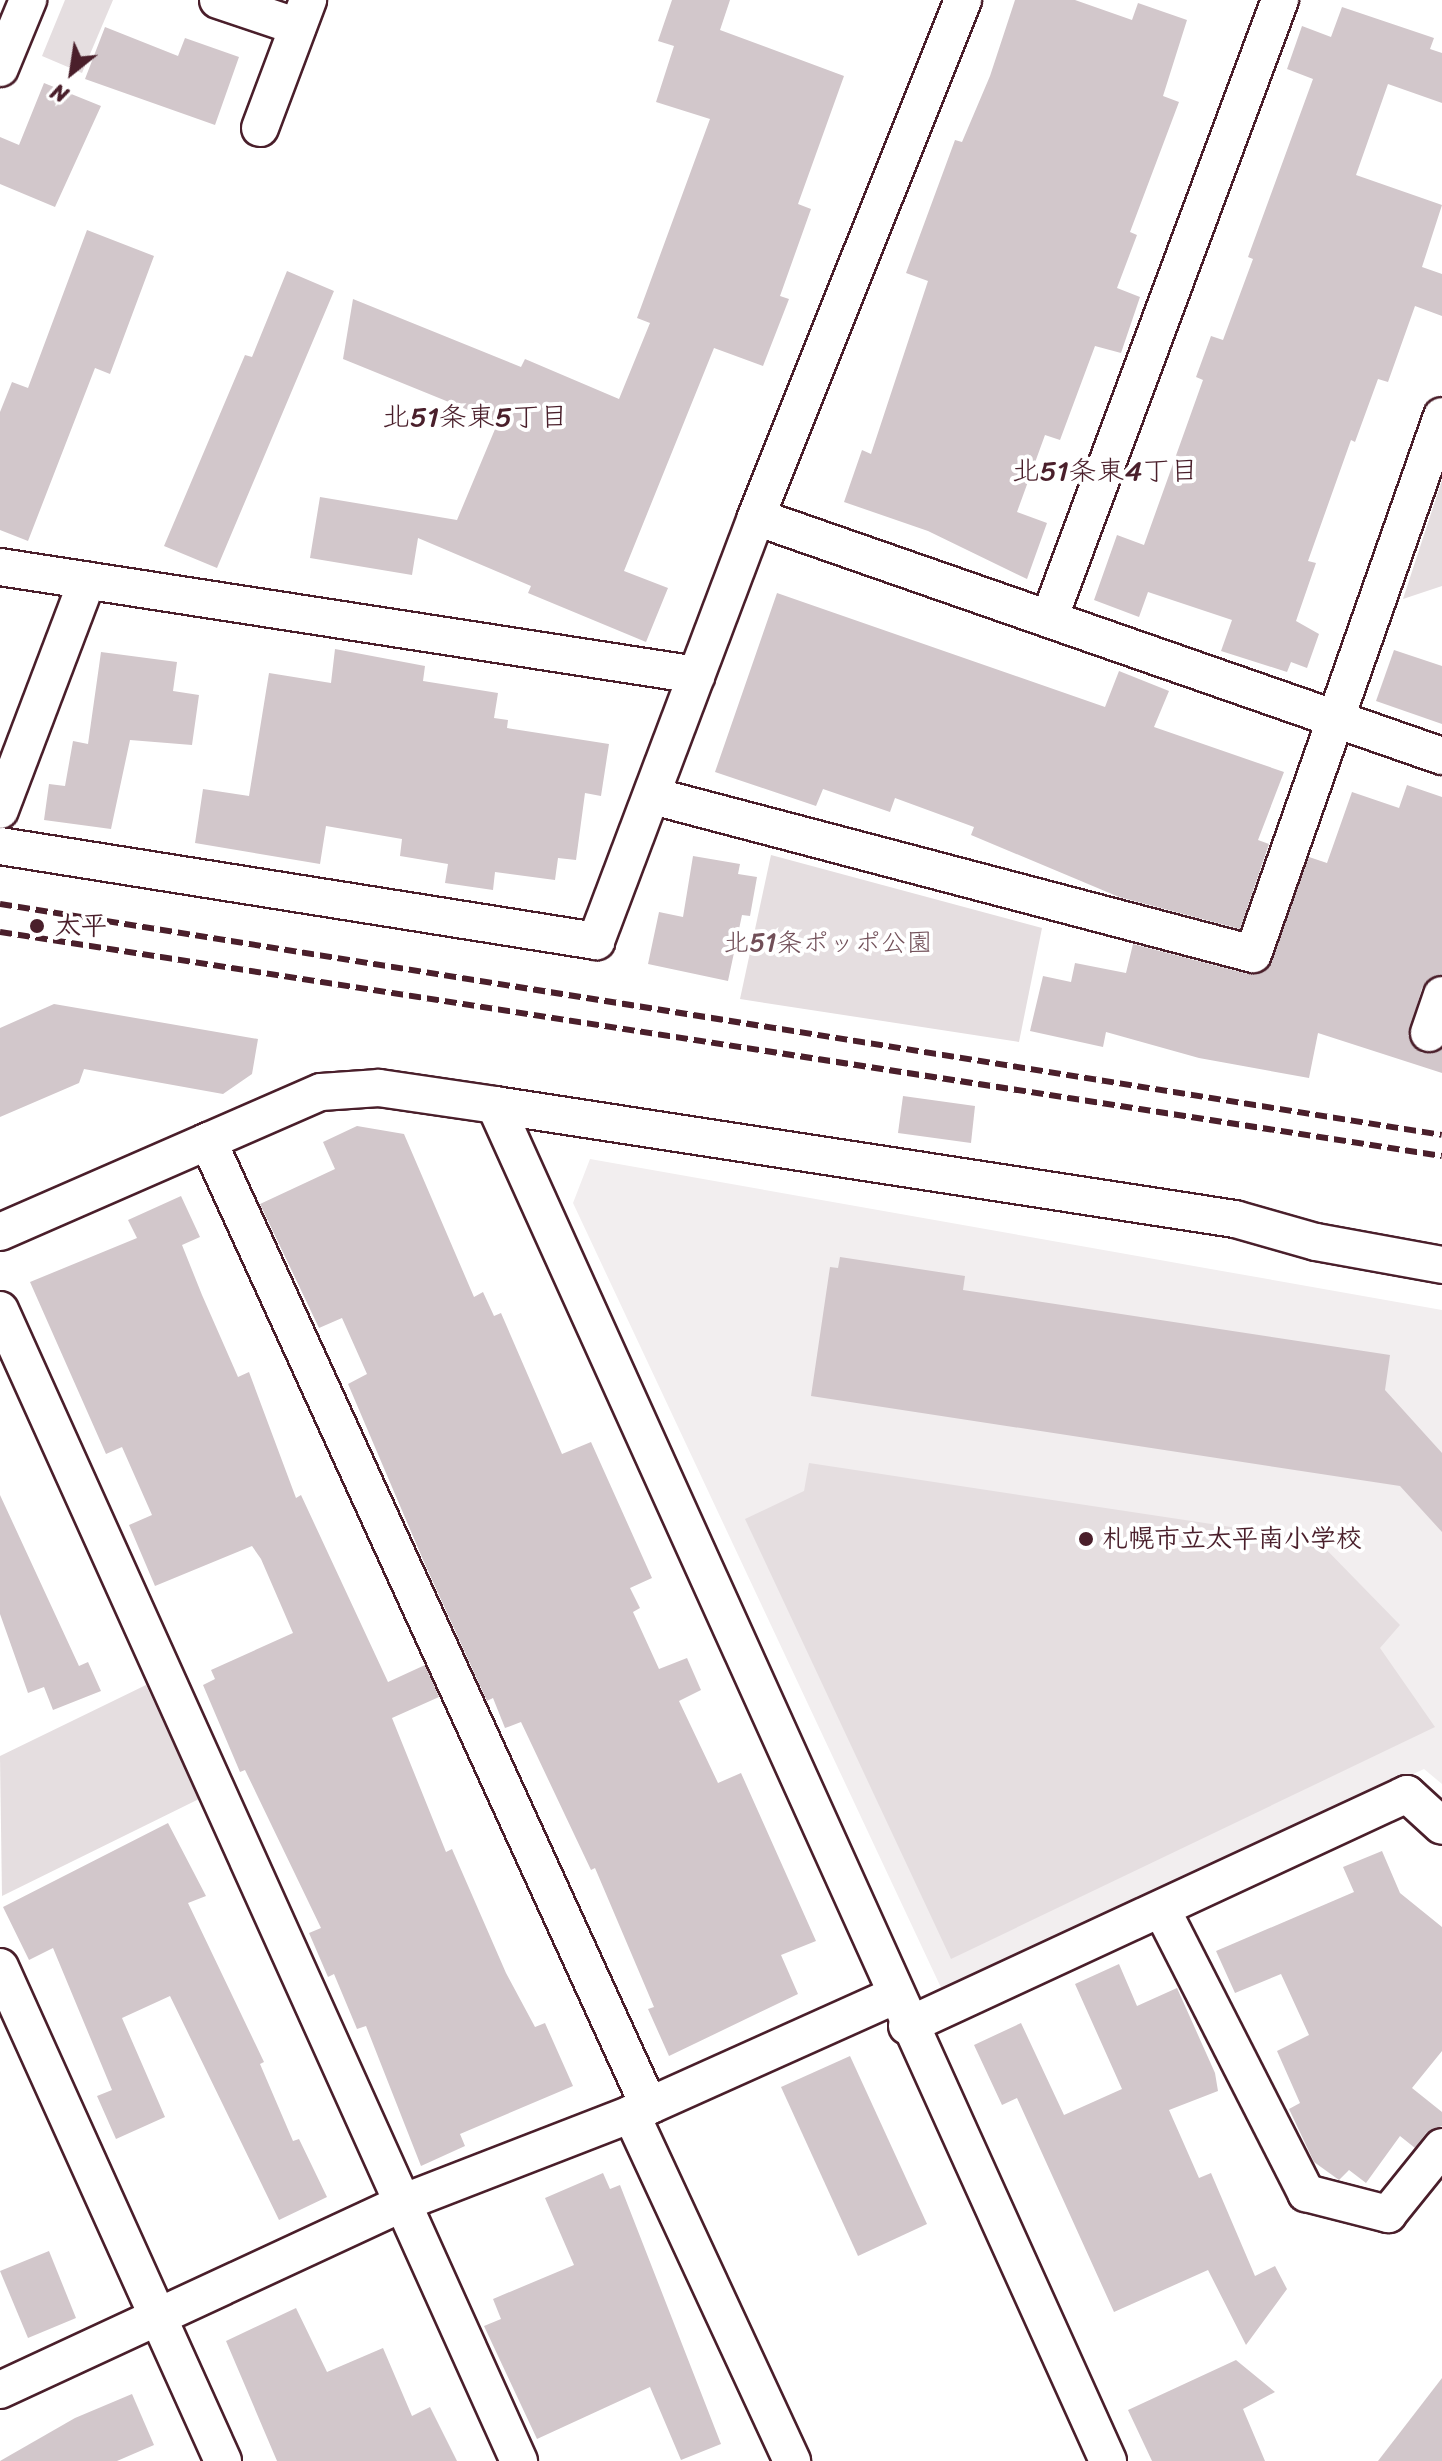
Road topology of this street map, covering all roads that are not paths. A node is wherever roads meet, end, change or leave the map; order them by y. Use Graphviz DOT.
graph roads {
  1 [pos="28,0"];
  2 [pos="218,0"];
  3 [pos="963,0"];
  4 [pos="1280,0"];
  5 [pos="303,14"];
  6 [pos="0,68"];
  7 [pos="260,128"];
  8 [pos="1442,416"];
  9 [pos="756,517"];
  10 [pos="0,567"];
  11 [pos="87,581"];
  12 [pos="1049,619"];
  13 [pos="697,675"];
  14 [pos="1333,718"];
  15 [pos="1442,756"];
  16 [pos="653,796"];
  17 [pos="0,810"];
  18 [pos="0,846"];
  19 [pos="1442,995"];
  20 [pos="1429,1033"];
  21 [pos="495,1105"];
  22 [pos="208,1141"];
  23 [pos="0,1232"];
  24 [pos="1442,1265"];
  25 [pos="0,1310"];
  26 [pos="1442,1826"];
  27 [pos="1162,1910"];
  28 [pos="0,1967"];
  29 [pos="900,2011"];
  30 [pos="640,2110"];
  31 [pos="1442,2147"];
  32 [pos="402,2203"];
  33 [pos="157,2314"];
  34 [pos="0,2390"];
  35 [pos="223,2461"];
  36 [pos="519,2461"];
  37 [pos="792,2461"];
  38 [pos="1108,2461"];
  1 -- 6 [label="street"];
  2 -- 5 [label="street"];
  3 -- 9 [label="street"];
  4 -- 12 [label="street"];
  5 -- 7 [label="street"];
  8 -- 14 [label="street"];
  9 -- 12 [label="street"];
  9 -- 13 [label="street"];
  10 -- 11 [label="street"];
  11 -- 13 [label="street"];
  11 -- 17 [label="street"];
  12 -- 14 [label="street"];
  13 -- 16 [label="street"];
  14 -- 15 [label="street"];
  14 -- 16 [label="street"];
  16 -- 18 [label="street"];
  19 -- 20 [label="street"];
  21 -- 22 [label="street"];
  21 -- 24 [label="street"];
  21 -- 29 [label="street"];
  22 -- 23 [label="street"];
  22 -- 30 [label="street"];
  25 -- 32 [label="street"];
  26 -- 27 [label="street"];
  27 -- 29 [label="street"];
  27 -- 31 [label="street"];
  28 -- 33 [label="street"];
  29 -- 30 [label="street"];
  29 -- 38 [label="street"];
  30 -- 32 [label="street"];
  30 -- 37 [label="street"];
  32 -- 33 [label="street"];
  32 -- 36 [label="street"];
  33 -- 34 [label="street"];
  33 -- 35 [label="street"];
}
